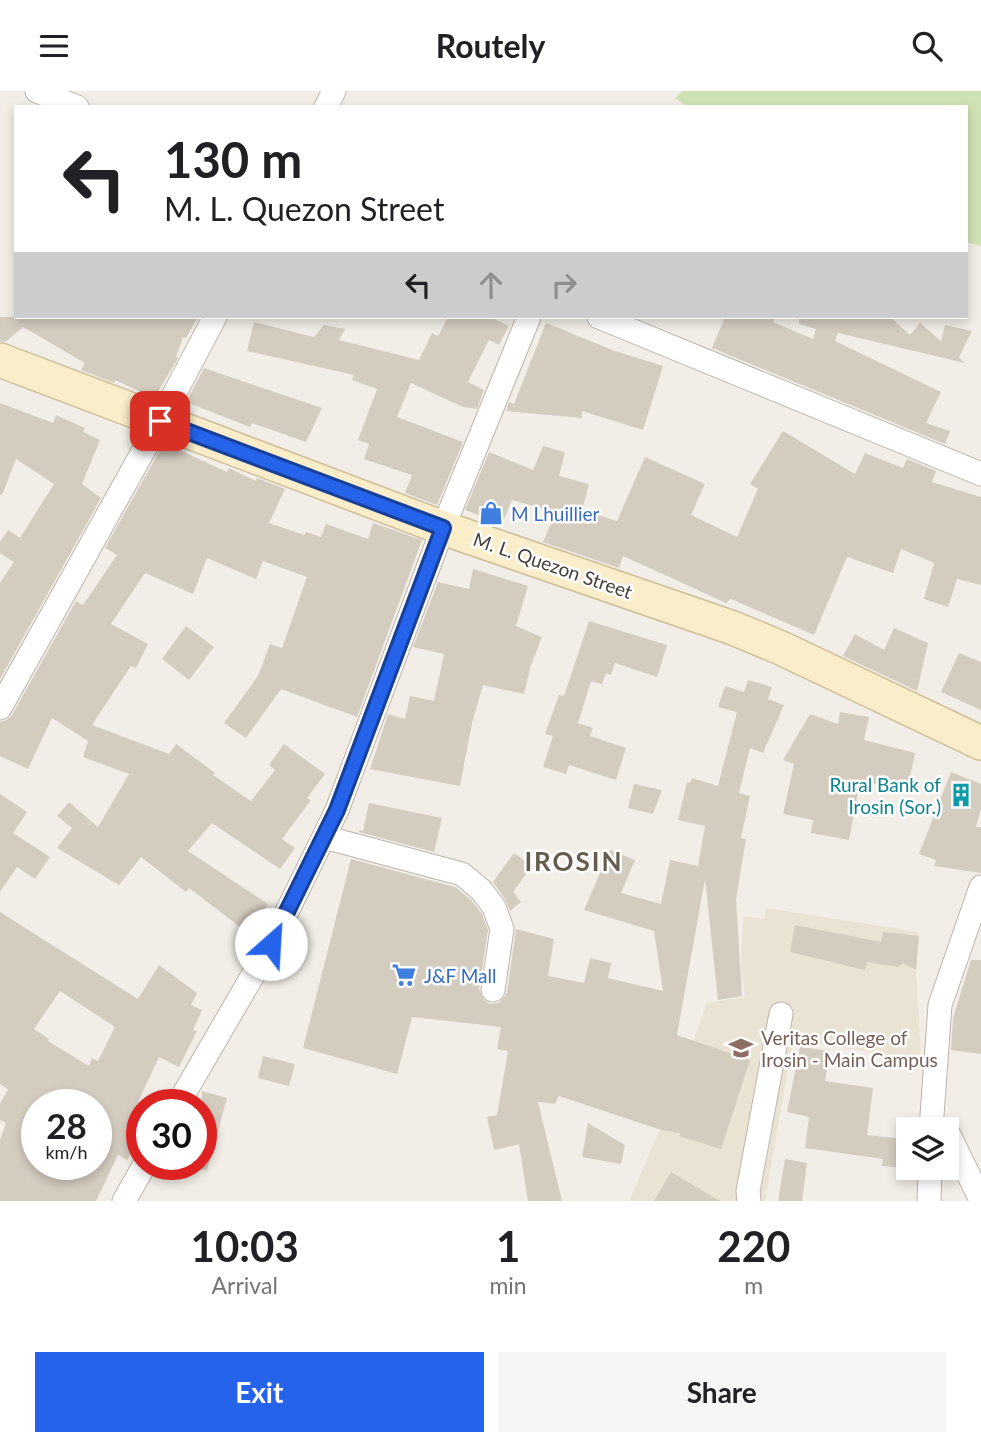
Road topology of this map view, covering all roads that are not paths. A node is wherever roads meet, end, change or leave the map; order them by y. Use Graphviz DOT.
graph roads {
  1 [pos="37,91"];
  2 [pos="72,105"];
  3 [pos="214,319"];
  4 [pos="528,319"];
  5 [pos="604,319"];
  6 [pos="0,360"];
  7 [pos="160,421"];
  8 [pos="981,474"];
  9 [pos="443,528"];
  10 [pos="0,708"];
  11 [pos="981,743"];
  12 [pos="324,837"];
  13 [pos="981,887"];
  14 [pos="493,990"];
  15 [pos="781,1014"];
  16 [pos="187,1089"];
  17 [pos="932,1101"];
  18 [pos="931,1117"];
  19 [pos="940,1117"];
  20 [pos="959,1156"];
  21 [pos="136,1180"];
  22 [pos="930,1180"];
  23 [pos="981,1200"];
  24 [pos="124,1201"];
  25 [pos="749,1201"];
  26 [pos="929,1201"];
  1 -- 2 [label="street"];
  3 -- 7 [label="street"];
  4 -- 9 [label="street"];
  5 -- 8 [label="street"];
  6 -- 7 [label="main road, M. L. Quezon Street"];
  7 -- 9 [label="main road, M. L. Quezon Street"];
  7 -- 10 [label="street"];
  9 -- 11 [label="main road, M. L. Quezon Street"];
  9 -- 12 [label="street"];
  12 -- 14 [label="street"];
  12 -- 16 [label="street"];
  13 -- 17 [label="street"];
  15 -- 25 [label="street"];
  17 -- 18 [label="street"];
  17 -- 19 [label="street"];
  20 -- 23 [label="street"];
  21 -- 24 [label="street"];
  22 -- 26 [label="street"];
}
